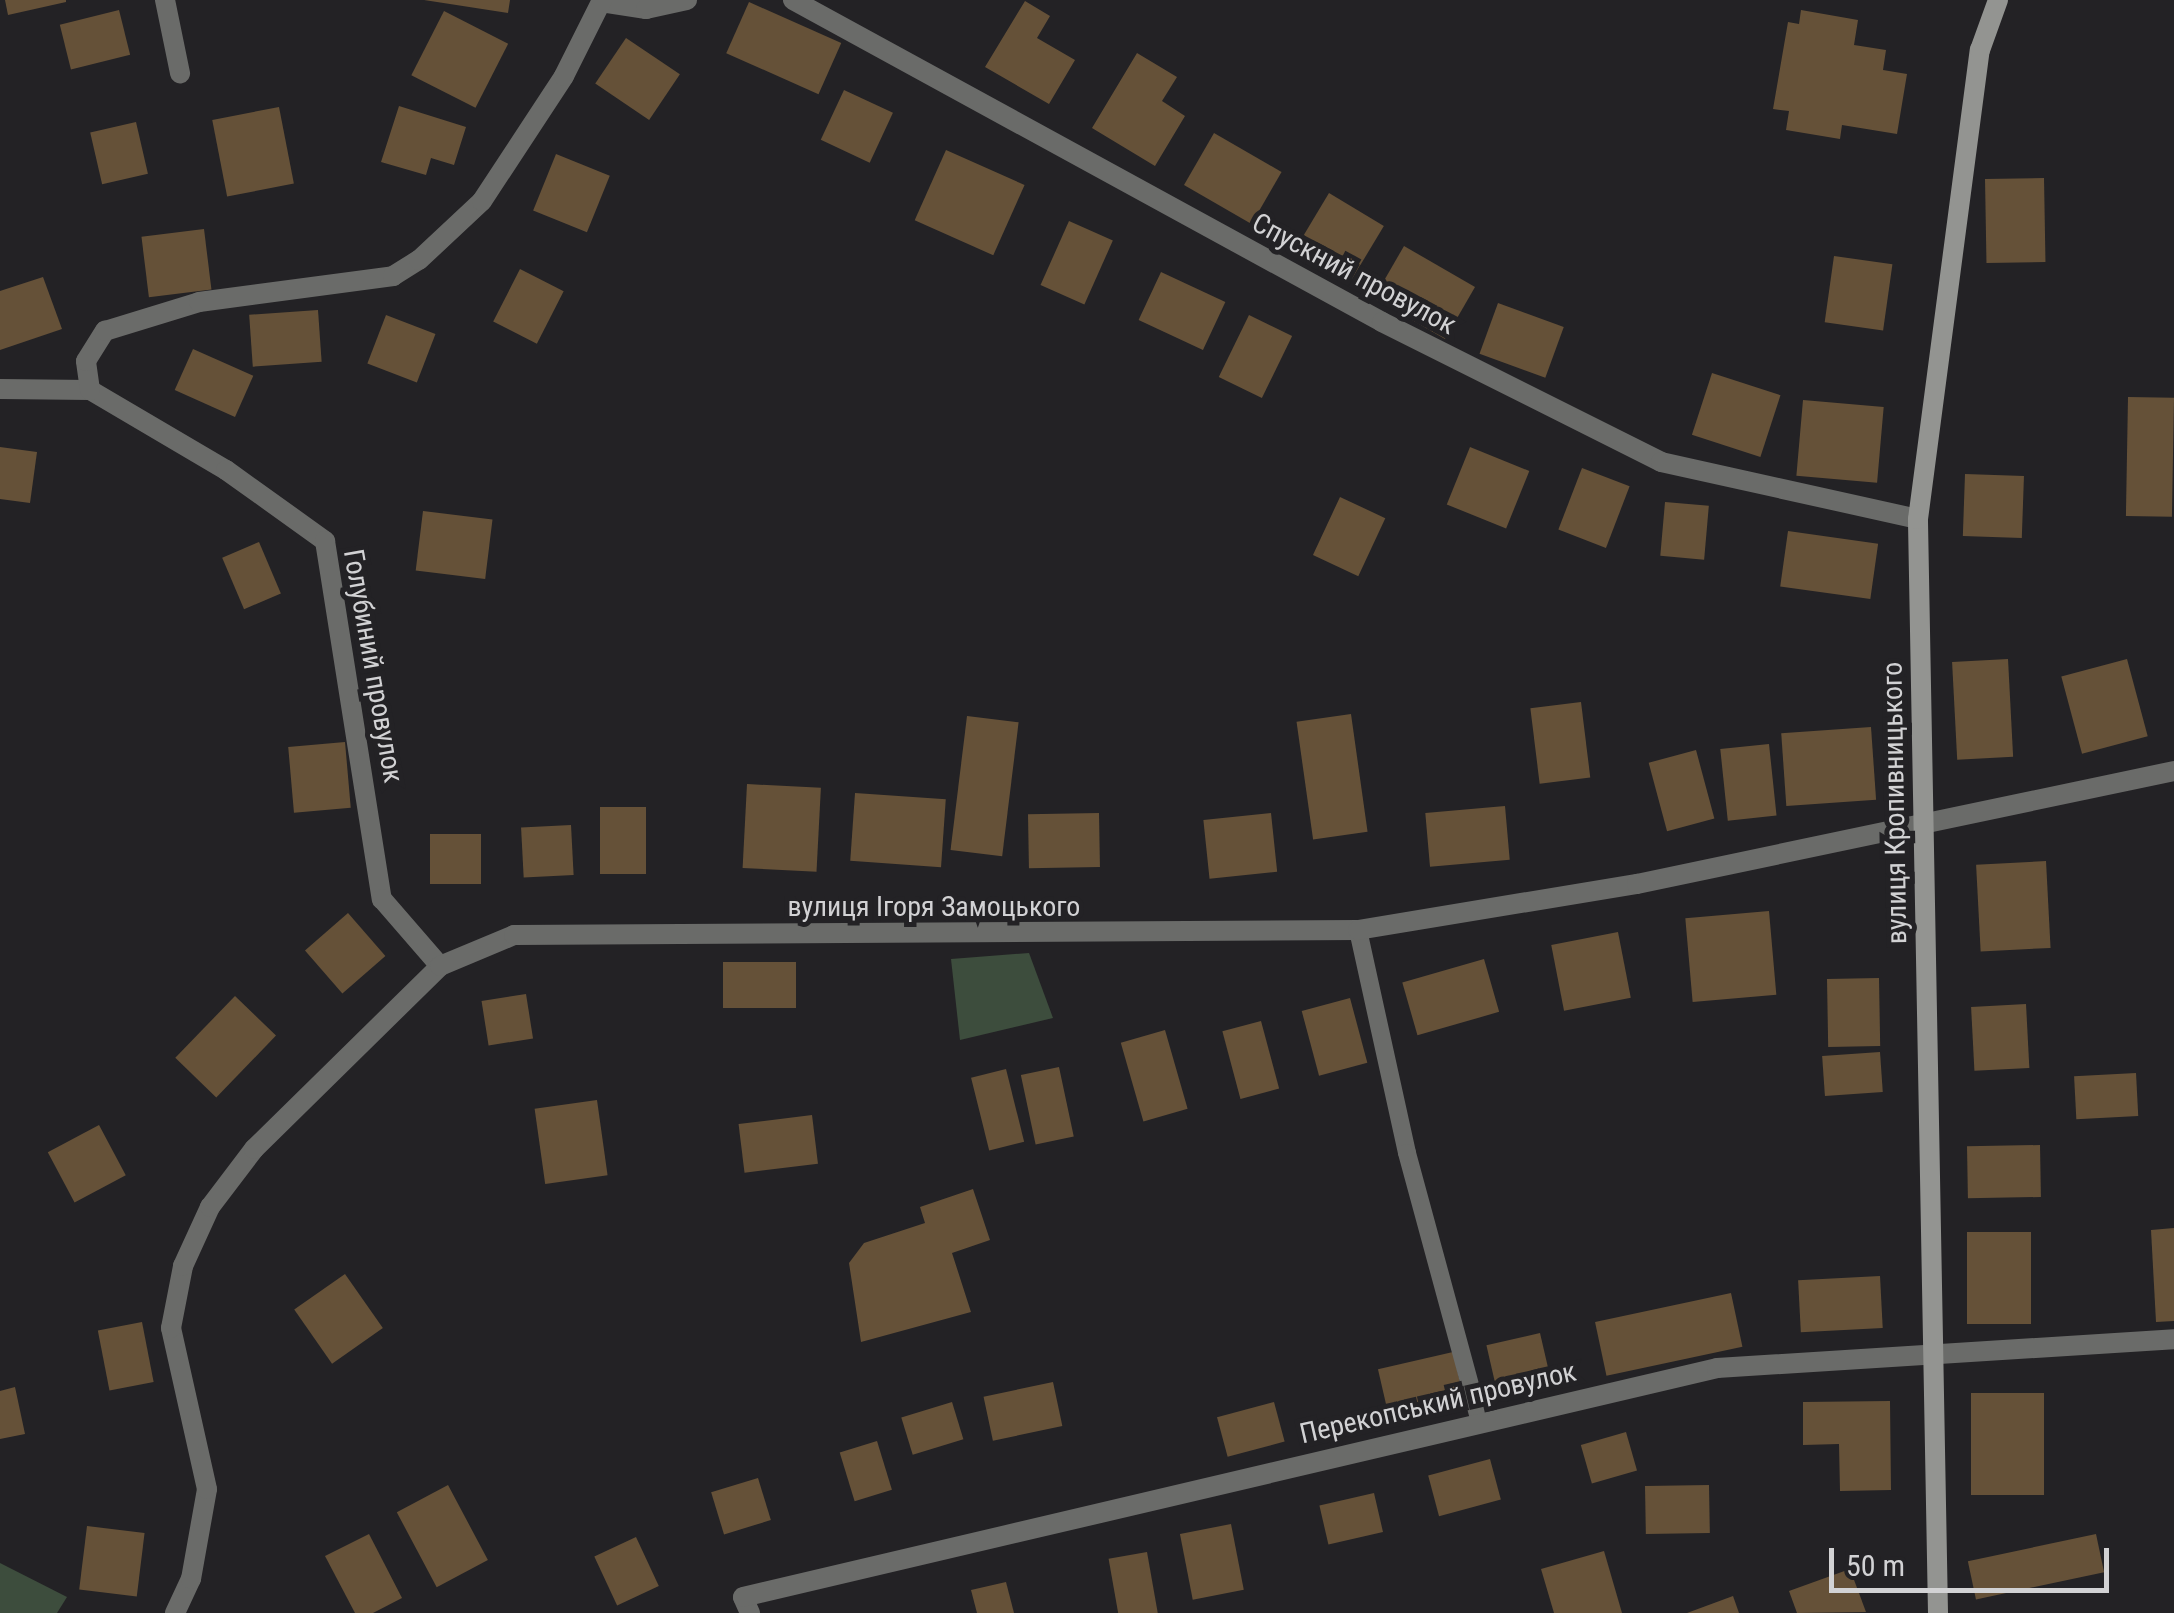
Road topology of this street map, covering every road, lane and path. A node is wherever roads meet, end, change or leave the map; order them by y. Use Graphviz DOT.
graph roads {
  1 [pos="165,0"];
  2 [pos="687,0"];
  3 [pos="793,0"];
  4 [pos="1998,0"];
  5 [pos="602,1"];
  6 [pos="180,73"];
  7 [pos="0,389"];
  8 [pos="90,390"];
  9 [pos="1918,519"];
  10 [pos="2174,770"];
  11 [pos="1923,825"];
  12 [pos="1358,930"];
  13 [pos="440,966"];
  14 [pos="2174,1339"];
  15 [pos="1933,1352"];
  16 [pos="1480,1421"];
  17 [pos="175,1613"];
  18 [pos="750,1613"];
  19 [pos="1938,1613"];
  1 -- 6 [label="street"];
  2 -- 5 [label="street"];
  3 -- 9 [label="street, Спускний провулок"];
  4 -- 9 [label="main road, вулиця Кропивницького"];
  5 -- 8 [label="street"];
  7 -- 8 [label="street, Голубиний провулок"];
  8 -- 13 [label="street, Голубиний провулок"];
  9 -- 11 [label="main road, вулиця Кропивницького"];
  10 -- 11 [label="street, вулиця Ігоря Замоцького"];
  11 -- 12 [label="street, вулиця Ігоря Замоцького"];
  11 -- 15 [label="main road, вулиця Кропивницького"];
  12 -- 13 [label="street, вулиця Ігоря Замоцького"];
  12 -- 16 [label="lane"];
  13 -- 17 [label="street, вулиця Ігоря Замоцького"];
  14 -- 15 [label="street, Перекопський провулок"];
  15 -- 16 [label="street, Перекопський провулок"];
  15 -- 19 [label="main road, вулиця Кропивницького"];
  16 -- 18 [label="street, Перекопський провулок"];
}
